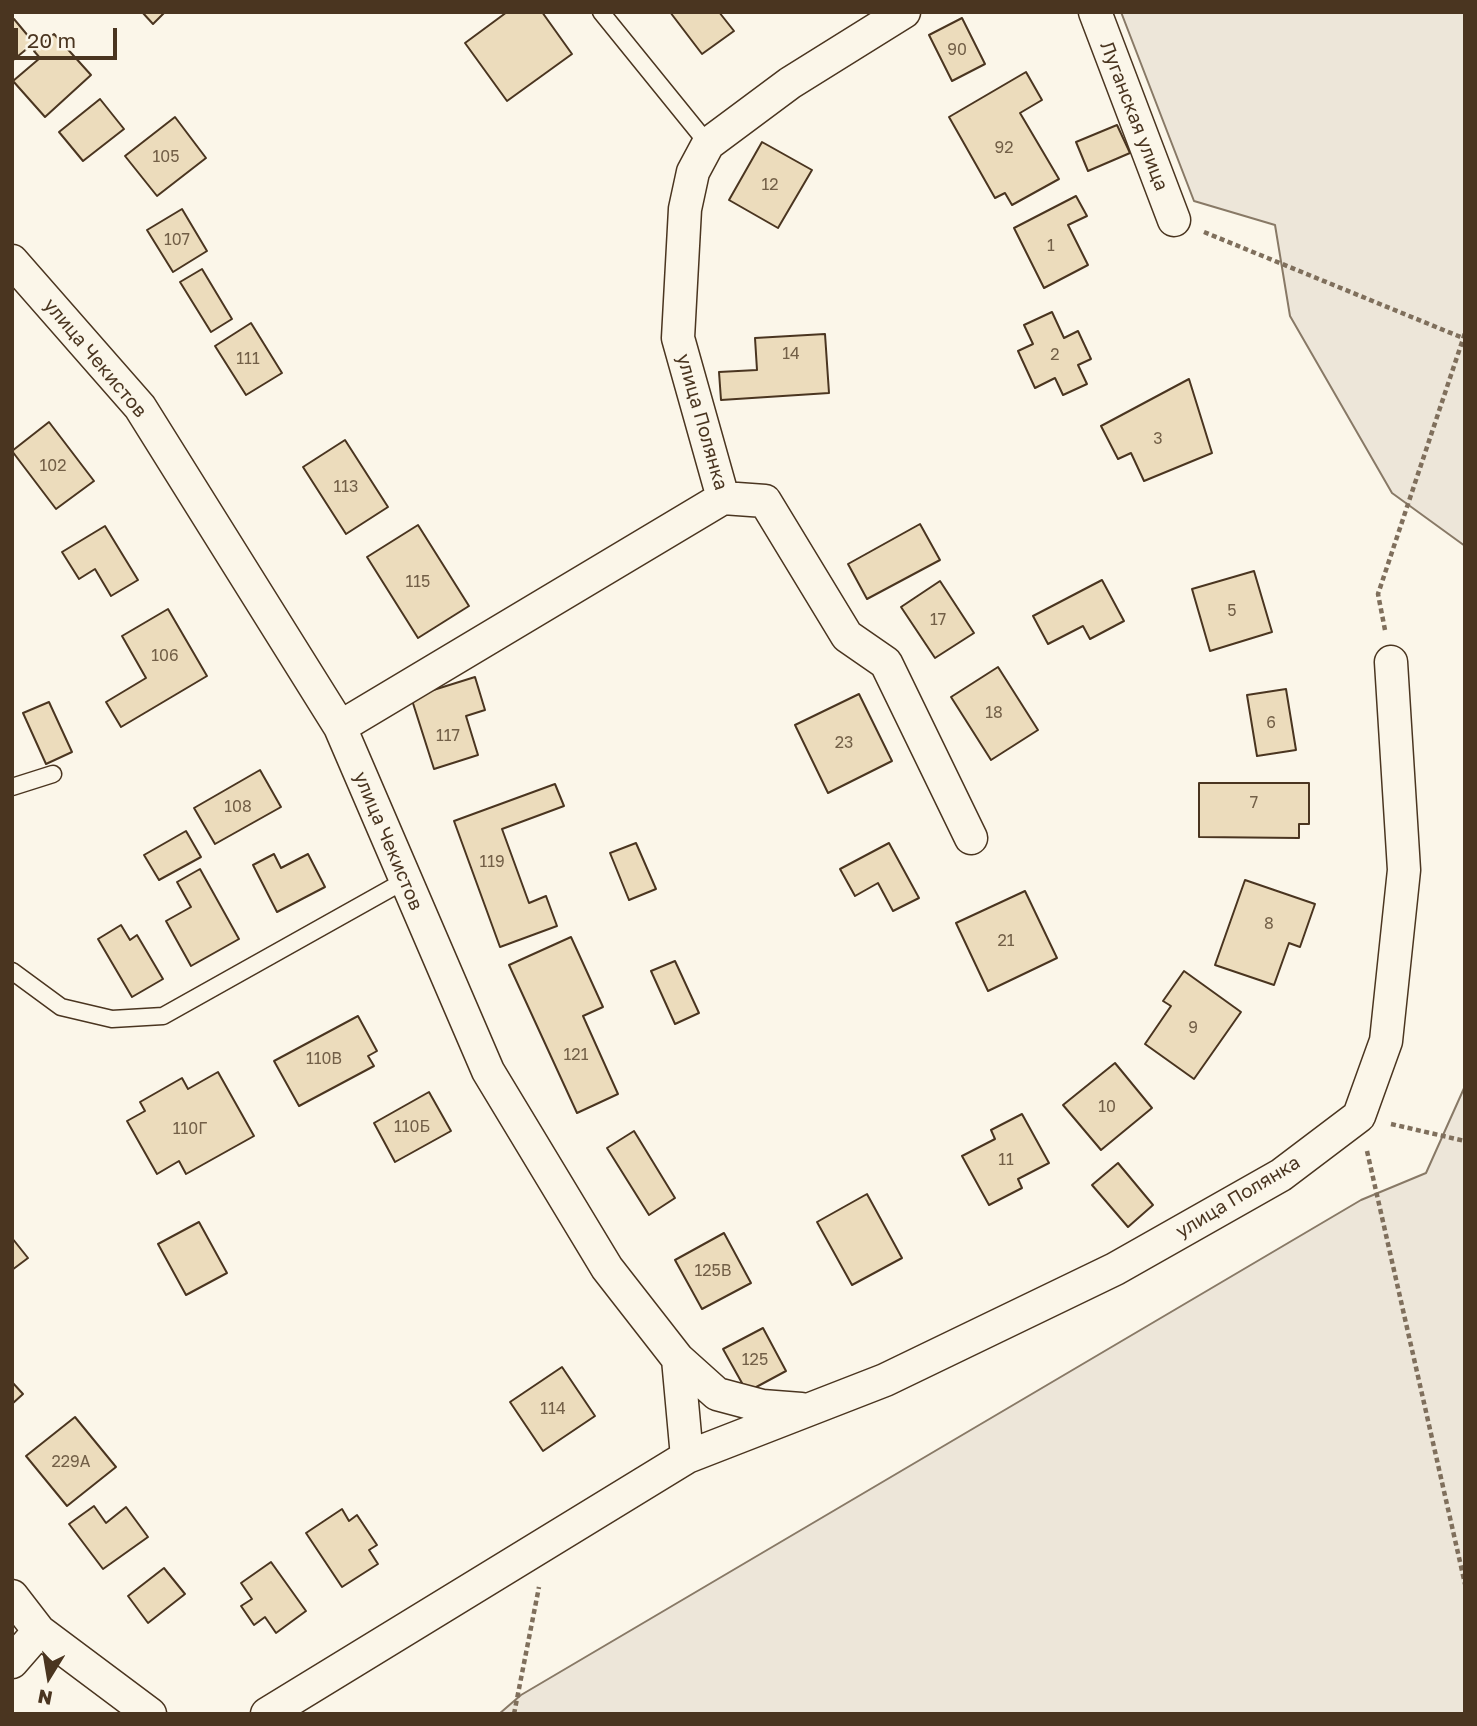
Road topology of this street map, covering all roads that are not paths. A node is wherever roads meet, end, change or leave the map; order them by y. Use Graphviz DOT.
graph roads {
  1 [pos="601,12"];
  2 [pos="904,12"];
  3 [pos="1095,12"];
  4 [pos="709,144"];
  5 [pos="1174,220"];
  6 [pos="12,261"];
  7 [pos="723,498"];
  8 [pos="1391,662"];
  9 [pos="340,727"];
  10 [pos="53,774"];
  11 [pos="12,787"];
  12 [pos="971,838"];
  13 [pos="404,881"];
  14 [pos="12,971"];
  15 [pos="678,1359"];
  16 [pos="809,1410"];
  17 [pos="687,1457"];
  18 [pos="12,1596"];
  19 [pos="38,1631"];
  20 [pos="12,1662"];
  21 [pos="150,1714"];
  22 [pos="267,1714"];
  1 -- 4 [label="lane"];
  2 -- 4 [label="street, улица Полянка"];
  3 -- 5 [label="street, Луганская улица"];
  4 -- 7 [label="street, улица Полянка"];
  6 -- 9 [label="street, улица Чекистов"];
  7 -- 9 [label="street"];
  7 -- 12 [label="street, улица Полянка"];
  8 -- 16 [label="street, улица Полянка"];
  9 -- 13 [label="street, улица Чекистов"];
  10 -- 11 [label="lane"];
  13 -- 14 [label="lane"];
  13 -- 15 [label="street, улица Чекистов"];
  15 -- 16 [label="street, улица Чекистов"];
  15 -- 17 [label="street"];
  16 -- 17 [label="street, улица Полянка"];
  17 -- 22 [label="street, улица Полянка"];
  18 -- 19 [label="street"];
  19 -- 20 [label="street"];
  19 -- 21 [label="street"];
}
